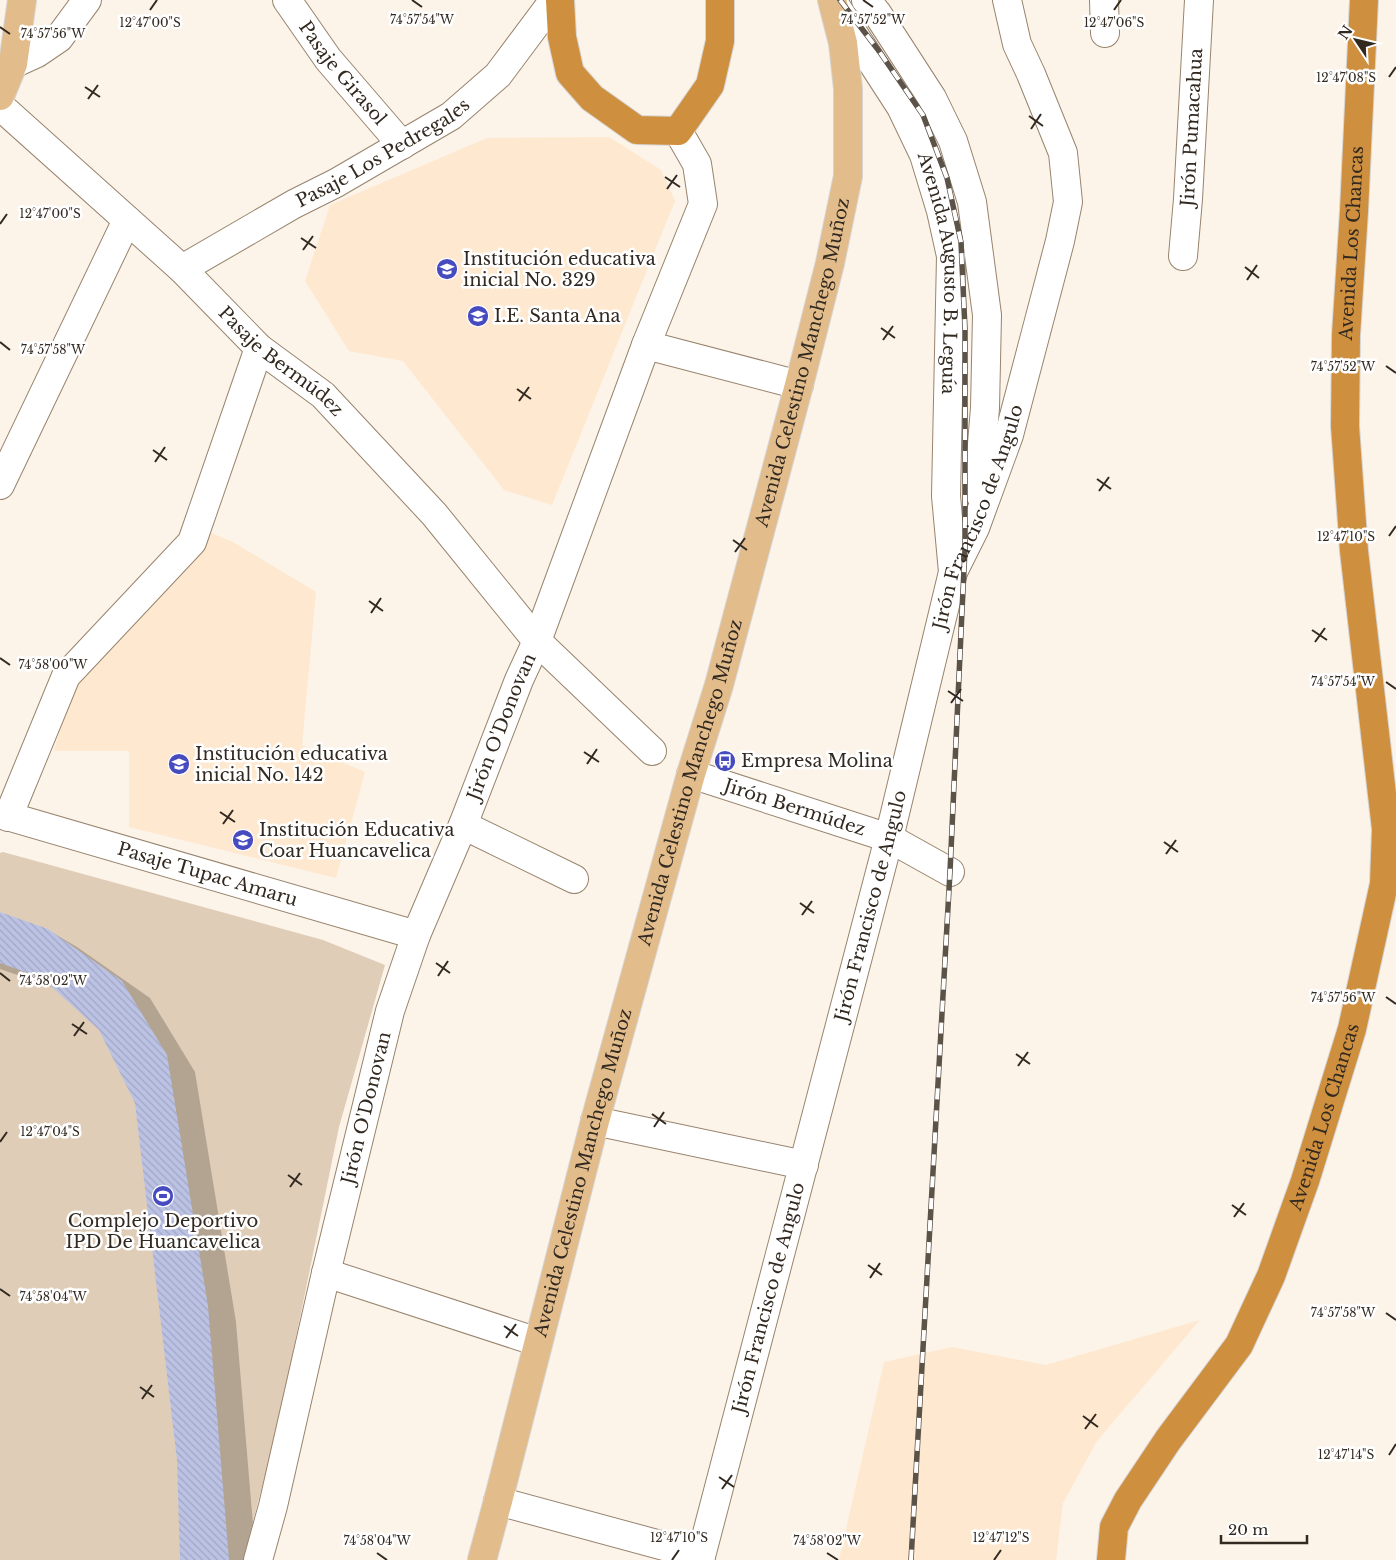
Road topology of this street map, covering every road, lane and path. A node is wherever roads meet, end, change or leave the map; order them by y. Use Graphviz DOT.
graph roads {
  1 [pos="22,0"];
  2 [pos="87,0"];
  3 [pos="286,0"];
  4 [pos="554,0"];
  5 [pos="560,0"];
  6 [pos="720,0"];
  7 [pos="866,0"];
  8 [pos="1007,0"];
  9 [pos="1104,0"];
  10 [pos="1199,0"];
  11 [pos="1364,0"];
  12 [pos="833,1"];
  13 [pos="1105,33"];
  14 [pos="13,64"];
  15 [pos="0,96"];
  16 [pos="0,106"];
  17 [pos="678,130"];
  18 [pos="402,145"];
  19 [pos="127,220"];
  20 [pos="1183,256"];
  21 [pos="182,269"];
  22 [pos="646,345"];
  23 [pos="259,348"];
  24 [pos="799,385"];
  25 [pos="0,485"];
  26 [pos="975,528"];
  27 [pos="953,572"];
  28 [pos="537,641"];
  29 [pos="652,751"];
  30 [pos="691,774"];
  31 [pos="4,816"];
  32 [pos="463,826"];
  33 [pos="889,838"];
  34 [pos="950,872"];
  35 [pos="574,879"];
  36 [pos="416,935"];
  37 [pos="595,1121"];
  38 [pos="804,1165"];
  39 [pos="326,1273"];
  40 [pos="538,1342"];
  41 [pos="498,1501"];
  42 [pos="701,1558"];
  43 [pos="258,1560"];
  44 [pos="482,1560"];
  45 [pos="1111,1560"];
  1 -- 14 [label="main road"];
  2 -- 14 [label="street"];
  3 -- 18 [label="street, Pasaje Girasol"];
  4 -- 18 [label="street, Pasaje Los Pedregales"];
  5 -- 17 [label="highway"];
  6 -- 17 [label="highway"];
  7 -- 26 [label="street, Avenida Augusto B. Leguía"];
  8 -- 26 [label="street, Jirón Francisco de Angulo"];
  9 -- 13 [label="street"];
  10 -- 20 [label="street, Jirón Pumacahua"];
  11 -- 45 [label="highway, Avenida Los Chancas"];
  12 -- 24 [label="main road, Avenida Celestino Manchego Muñoz"];
  12 -- 27 [label="street, Avenida Augusto B. Leguía"];
  14 -- 15 [label="main road"];
  16 -- 19 [label="street, Pasaje Bermúdez"];
  17 -- 22 [label="street, Jirón O'Donovan"];
  18 -- 21 [label="street, Pasaje Los Pedregales"];
  19 -- 21 [label="street, Pasaje Bermúdez"];
  19 -- 25 [label="street"];
  21 -- 23 [label="street, Pasaje Bermúdez"];
  22 -- 24 [label="street"];
  22 -- 28 [label="street, Jirón O'Donovan"];
  23 -- 28 [label="street, Pasaje Bermúdez"];
  23 -- 31 [label="street"];
  24 -- 30 [label="main road, Avenida Celestino Manchego Muñoz"];
  26 -- 27 [label="street, Jirón Francisco de Angulo"];
  27 -- 33 [label="street, Jirón Francisco de Angulo"];
  28 -- 29 [label="street"];
  28 -- 32 [label="street, Jirón O'Donovan"];
  30 -- 33 [label="street, Jirón Bermúdez"];
  30 -- 37 [label="main road, Avenida Celestino Manchego Muñoz"];
  31 -- 36 [label="street, Pasaje Tupac Amaru"];
  32 -- 35 [label="street"];
  32 -- 36 [label="street, Jirón O'Donovan"];
  33 -- 34 [label="street, Jirón Bermúdez"];
  33 -- 38 [label="street, Jirón Francisco de Angulo"];
  36 -- 39 [label="street, Jirón O'Donovan"];
  37 -- 38 [label="street"];
  37 -- 40 [label="main road, Avenida Celestino Manchego Muñoz"];
  38 -- 42 [label="street, Jirón Francisco de Angulo"];
  39 -- 40 [label="street"];
  39 -- 43 [label="street, Jirón O'Donovan"];
  40 -- 41 [label="main road, Avenida Celestino Manchego Muñoz"];
  41 -- 42 [label="street"];
  41 -- 44 [label="main road, Avenida Celestino Manchego Muñoz"];
}
